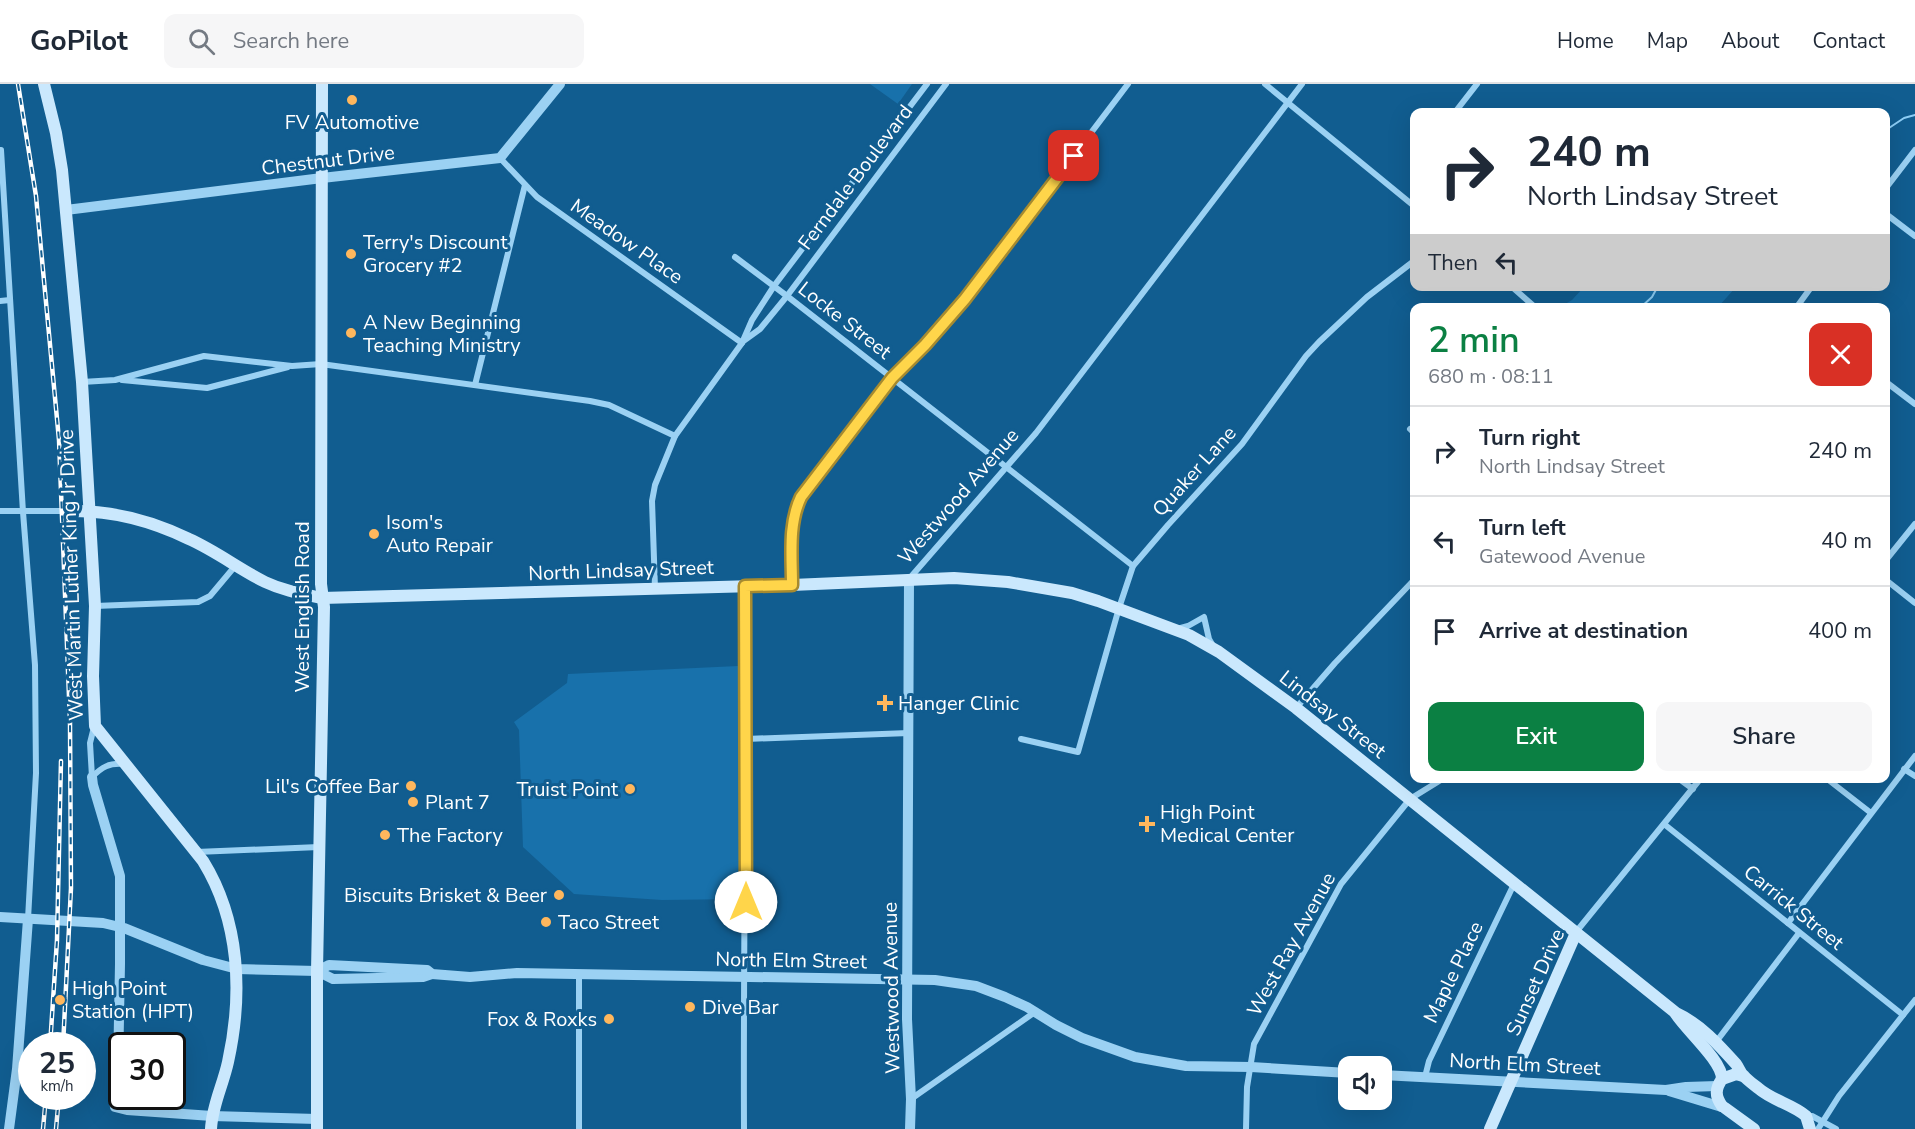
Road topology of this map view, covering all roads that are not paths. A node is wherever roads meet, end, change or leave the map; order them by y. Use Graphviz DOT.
graph roads {
  1 [pos="44,84"];
  2 [pos="322,84"];
  3 [pos="560,84"];
  4 [pos="927,84"];
  5 [pos="946,84"];
  6 [pos="1128,84"];
  7 [pos="1265,84"];
  8 [pos="1302,84"];
  9 [pos="1477,84"];
  10 [pos="1287,103"];
  11 [pos="1458,108"];
  12 [pos="1,150"];
  13 [pos="1915,150"];
  14 [pos="500,158"];
  15 [pos="322,178"];
  16 [pos="1890,183"];
  17 [pos="525,185"];
  18 [pos="1410,203"];
  19 [pos="66,210"];
  20 [pos="1890,217"];
  21 [pos="1915,236"];
  22 [pos="735,257"];
  23 [pos="1410,264"];
  24 [pos="774,286"];
  25 [pos="1517,291"];
  26 [pos="788,296"];
  27 [pos="10,300"];
  28 [pos="0,301"];
  29 [pos="1530,303"];
  30 [pos="742,343"];
  31 [pos="321,364"];
  32 [pos="292,366"];
  33 [pos="892,378"];
  34 [pos="115,380"];
  35 [pos="82,382"];
  36 [pos="475,385"];
  37 [pos="1890,385"];
  38 [pos="1915,404"];
  39 [pos="675,436"];
  40 [pos="1006,468"];
  41 [pos="74,511"];
  42 [pos="90,511"];
  43 [pos="0,512"];
  44 [pos="23,512"];
  45 [pos="1915,524"];
  46 [pos="1890,555"];
  47 [pos="236,565"];
  48 [pos="1133,566"];
  49 [pos="909,580"];
  50 [pos="1890,583"];
  51 [pos="1410,584"];
  52 [pos="792,585"];
  53 [pos="745,586"];
  54 [pos="655,588"];
  55 [pos="322,598"];
  56 [pos="1915,603"];
  57 [pos="95,606"];
  58 [pos="1119,608"];
  59 [pos="1168,627"];
  60 [pos="1219,652"];
  61 [pos="1296,708"];
  62 [pos="95,726"];
  63 [pos="909,733"];
  64 [pos="746,739"];
  65 [pos="1021,739"];
  66 [pos="1915,756"];
  67 [pos="124,764"];
  68 [pos="1904,769"];
  69 [pos="1915,776"];
  70 [pos="92,777"];
  71 [pos="1436,783"];
  72 [pos="1685,783"];
  73 [pos="1697,783"];
  74 [pos="1832,783"];
  75 [pos="1693,789"];
  76 [pos="1410,799"];
  77 [pos="1870,813"];
  78 [pos="1664,824"];
  79 [pos="319,847"];
  80 [pos="195,852"];
  81 [pos="1514,884"];
  82 [pos="0,917"];
  83 [pos="28,919"];
  84 [pos="1788,923"];
  85 [pos="120,927"];
  86 [pos="1576,933"];
  87 [pos="1799,933"];
  88 [pos="237,969"];
  89 [pos="317,971"];
  90 [pos="579,975"];
  91 [pos="743,977"];
  92 [pos="907,979"];
  93 [pos="1915,1000"];
  94 [pos="1035,1012"];
  95 [pos="1676,1013"];
  96 [pos="1903,1015"];
  97 [pos="1716,1042"];
  98 [pos="1251,1067"];
  99 [pos="1338,1072"];
  100 [pos="1392,1075"];
  101 [pos="1743,1076"];
  102 [pos="1425,1077"];
  103 [pos="1512,1083"];
  104 [pos="1719,1083"];
  105 [pos="1666,1090"];
  106 [pos="911,1099"];
  107 [pos="1723,1107"];
  108 [pos="212,1116"];
  109 [pos="1806,1116"];
  110 [pos="1823,1121"];
  111 [pos="317,1124"];
  112 [pos="9,1129"];
  113 [pos="212,1129"];
  114 [pos="579,1129"];
  115 [pos="744,1129"];
  116 [pos="910,1129"];
  117 [pos="1246,1129"];
  118 [pos="1490,1129"];
  119 [pos="1754,1129"];
  120 [pos="1810,1129"];
  121 [pos="1818,1129"];
  122 [pos="1836,1129"];
  1 -- 19 [label="main road, West Martin Luther King Jr Drive"];
  2 -- 15 [label="main road, West English Road"];
  3 -- 14 [label="street"];
  4 -- 24 [label="street, Ferndale Boulevard"];
  5 -- 26 [label="street, Ferndale Boulevard"];
  6 -- 33 [label="street"];
  7 -- 10 [label="street"];
  8 -- 10 [label="street, Westwood Avenue"];
  9 -- 11 [label="street"];
  10 -- 18 [label="street"];
  10 -- 40 [label="street, Westwood Avenue"];
  12 -- 27 [label="street"];
  13 -- 16 [label="street"];
  14 -- 15 [label="street, Chestnut Drive"];
  14 -- 17 [label="street, Meadow Place"];
  15 -- 19 [label="street, Chestnut Drive"];
  15 -- 31 [label="main road, West English Road"];
  17 -- 30 [label="street, Meadow Place"];
  17 -- 36 [label="street"];
  19 -- 35 [label="main road, West Martin Luther King Jr Drive"];
  20 -- 21 [label="street"];
  22 -- 24 [label="street, Locke Street"];
  23 -- 48 [label="street, Quaker Lane"];
  24 -- 26 [label="street, Locke Street"];
  24 -- 30 [label="street, Ferndale Boulevard"];
  25 -- 29 [label="street"];
  26 -- 30 [label="street, Ferndale Boulevard"];
  26 -- 33 [label="street, Locke Street"];
  27 -- 28 [label="street"];
  27 -- 44 [label="street"];
  30 -- 39 [label="street, Ferndale Boulevard"];
  31 -- 32 [label="street"];
  31 -- 36 [label="street"];
  31 -- 55 [label="main road, West English Road"];
  32 -- 34 [label="street"];
  32 -- 34 [label="street"];
  33 -- 40 [label="street, Locke Street"];
  33 -- 52 [label="street"];
  34 -- 35 [label="street"];
  35 -- 42 [label="main road, West Martin Luther King Jr Drive"];
  36 -- 39 [label="street"];
  37 -- 38 [label="street"];
  39 -- 54 [label="street, Ferndale Boulevard"];
  40 -- 48 [label="street, Locke Street"];
  40 -- 49 [label="street, Westwood Avenue"];
  41 -- 42 [label="main road, North Lindsay Street"];
  41 -- 44 [label="street"];
  42 -- 47 [label="main road, North Lindsay Street"];
  42 -- 57 [label="main road, West Martin Luther King Jr Drive"];
  43 -- 44 [label="street"];
  44 -- 83 [label="street"];
  45 -- 46 [label="street"];
  47 -- 55 [label="main road, North Lindsay Street"];
  47 -- 57 [label="street"];
  48 -- 58 [label="street, Quaker Lane"];
  49 -- 52 [label="main road, North Lindsay Street"];
  49 -- 58 [label="main road, North Lindsay Street"];
  49 -- 63 [label="street, Westwood Avenue"];
  50 -- 56 [label="street"];
  51 -- 61 [label="street"];
  52 -- 53 [label="main road, North Lindsay Street"];
  53 -- 54 [label="main road, North Lindsay Street"];
  53 -- 64 [label="street"];
  54 -- 55 [label="main road, North Lindsay Street"];
  55 -- 79 [label="main road, West English Road"];
  57 -- 62 [label="main road, West Martin Luther King Jr Drive"];
  58 -- 59 [label="main road, Lindsay Street"];
  58 -- 65 [label="street, Quaker Lane"];
  59 -- 60 [label="main road, Lindsay Street"];
  59 -- 60 [label="street"];
  60 -- 61 [label="main road, Lindsay Street"];
  61 -- 76 [label="main road, Lindsay Street"];
  62 -- 67 [label="main road, West Martin Luther King Jr Drive"];
  62 -- 70 [label="street"];
  63 -- 64 [label="street"];
  63 -- 92 [label="street, Westwood Avenue"];
  64 -- 91 [label="street"];
  66 -- 68 [label="street"];
  67 -- 70 [label="street"];
  67 -- 80 [label="main road, West Martin Luther King Jr Drive"];
  68 -- 69 [label="street"];
  68 -- 77 [label="street"];
  70 -- 85 [label="street"];
  71 -- 76 [label="street, West Ray Avenue"];
  72 -- 75 [label="street"];
  73 -- 75 [label="street, Sunset Drive"];
  74 -- 77 [label="street"];
  75 -- 78 [label="street, Sunset Drive"];
  76 -- 81 [label="main road, Lindsay Street"];
  76 -- 98 [label="street, West Ray Avenue"];
  77 -- 84 [label="street"];
  78 -- 84 [label="street, Carrick Street"];
  78 -- 86 [label="street, Sunset Drive"];
  79 -- 80 [label="street"];
  79 -- 89 [label="main road, West English Road"];
  80 -- 88 [label="main road, West Martin Luther King Jr Drive"];
  81 -- 86 [label="main road, Lindsay Street"];
  81 -- 102 [label="street, Maple Place"];
  82 -- 83 [label="street, North Elm Street"];
  83 -- 85 [label="street, North Elm Street"];
  83 -- 112 [label="street"];
  84 -- 87 [label="street, Carrick Street"];
  85 -- 88 [label="street, North Elm Street"];
  85 -- 108 [label="street"];
  86 -- 95 [label="main road, Lindsay Street"];
  86 -- 103 [label="main road, Sunset Drive"];
  87 -- 96 [label="street, Carrick Street"];
  87 -- 97 [label="street"];
  88 -- 89 [label="street, North Elm Street"];
  88 -- 108 [label="main road, West Martin Luther King Jr Drive"];
  89 -- 90 [label="street, North Elm Street"];
  89 -- 111 [label="main road, West English Road"];
  90 -- 91 [label="street, North Elm Street"];
  90 -- 114 [label="street"];
  91 -- 92 [label="street, North Elm Street"];
  91 -- 115 [label="street"];
  92 -- 94 [label="street, North Elm Street"];
  92 -- 106 [label="street, Westwood Avenue"];
  93 -- 96 [label="street"];
  94 -- 98 [label="street, North Elm Street"];
  94 -- 106 [label="street"];
  95 -- 97 [label="main road, Lindsay Street"];
  95 -- 104 [label="main road, Lindsay Street"];
  96 -- 110 [label="street"];
  97 -- 101 [label="main road, Lindsay Street"];
  98 -- 99 [label="street, North Elm Street"];
  98 -- 117 [label="street, West Ray Avenue"];
  100 -- 102 [label="street, North Elm Street"];
  101 -- 104 [label="main road"];
  101 -- 109 [label="main road, Lindsay Street"];
  102 -- 103 [label="street, North Elm Street"];
  103 -- 105 [label="street, North Elm Street"];
  103 -- 118 [label="main road, Sunset Drive"];
  104 -- 105 [label="street"];
  104 -- 107 [label="main road, Lindsay Street"];
  105 -- 107 [label="street"];
  106 -- 116 [label="street, Westwood Avenue"];
  107 -- 119 [label="main road"];
  108 -- 111 [label="street"];
  108 -- 113 [label="main road, West Martin Luther King Jr Drive"];
  109 -- 110 [label="street"];
  109 -- 120 [label="main road"];
  110 -- 121 [label="street"];
  110 -- 122 [label="street"];
}
